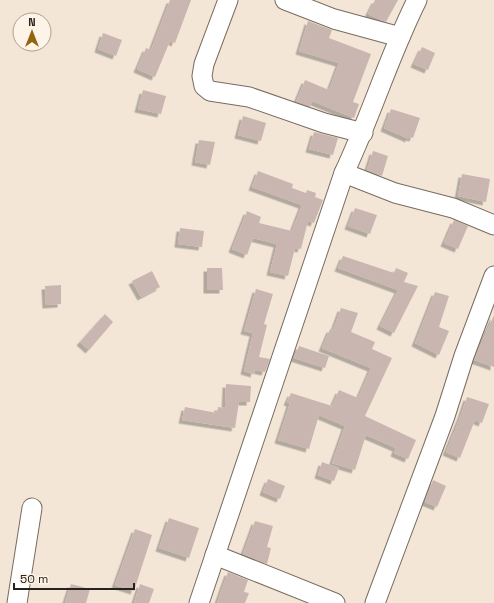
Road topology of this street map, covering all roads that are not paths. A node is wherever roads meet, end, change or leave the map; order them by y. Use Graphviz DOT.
graph roads {
  1 [pos="228,0"];
  2 [pos="285,0"];
  3 [pos="417,0"];
  4 [pos="400,37"];
  5 [pos="363,133"];
  6 [pos="344,173"];
  7 [pos="494,225"];
  8 [pos="494,276"];
  9 [pos="32,508"];
  10 [pos="215,555"];
  11 [pos="17,603"];
  12 [pos="199,603"];
  13 [pos="335,603"];
  14 [pos="375,603"];
  1 -- 5 [label="street"];
  2 -- 4 [label="street"];
  3 -- 4 [label="street"];
  4 -- 5 [label="street"];
  5 -- 6 [label="street"];
  6 -- 7 [label="street"];
  6 -- 10 [label="street"];
  8 -- 14 [label="street"];
  9 -- 11 [label="street"];
  10 -- 12 [label="street"];
  10 -- 13 [label="street"];
}
